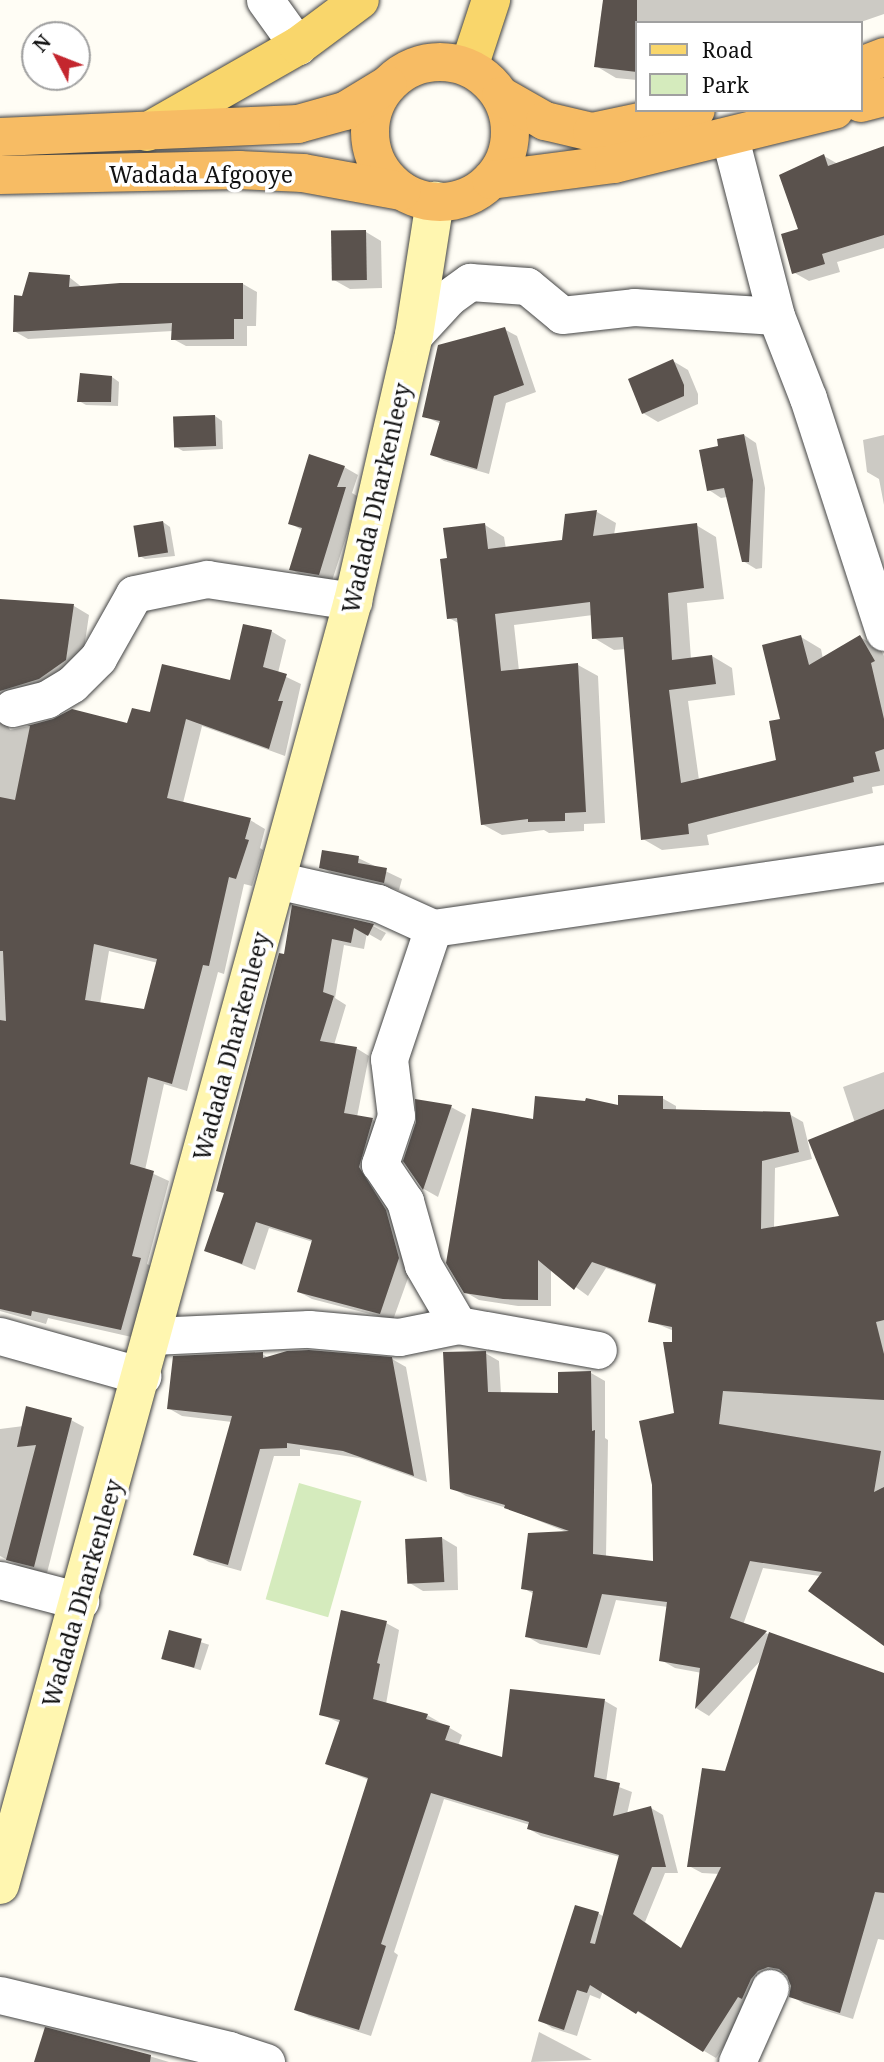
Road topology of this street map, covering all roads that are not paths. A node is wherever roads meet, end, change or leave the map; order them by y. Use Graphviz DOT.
graph roads {
  1 [pos="265,0"];
  2 [pos="360,0"];
  3 [pos="491,0"];
  4 [pos="298,46"];
  5 [pos="884,57"];
  6 [pos="863,65"];
  7 [pos="469,67"];
  8 [pos="387,85"];
  9 [pos="501,96"];
  10 [pos="884,97"];
  11 [pos="863,102"];
  12 [pos="687,112"];
  13 [pos="827,112"];
  14 [pos="147,132"];
  15 [pos="0,137"];
  16 [pos="730,138"];
  17 [pos="0,175"];
  18 [pos="491,180"];
  19 [pos="418,196"];
  20 [pos="776,316"];
  21 [pos="414,335"];
  22 [pos="353,601"];
  23 [pos="884,632"];
  24 [pos="12,708"];
  25 [pos="884,863"];
  26 [pos="276,880"];
  27 [pos="433,928"];
  28 [pos="458,1325"];
  29 [pos="0,1336"];
  30 [pos="152,1336"];
  31 [pos="598,1350"];
  32 [pos="142,1376"];
  33 [pos="0,1580"];
  34 [pos="80,1601"];
  35 [pos="8,1823"];
  36 [pos="0,1885"];
  37 [pos="770,1988"];
  38 [pos="0,1994"];
  39 [pos="266,2062"];
  40 [pos="737,2062"];
  1 -- 4 [label="street"];
  2 -- 4 [label="main road"];
  3 -- 7 [label="main road"];
  4 -- 14 [label="main road"];
  5 -- 6 [label="highway"];
  7 -- 8 [label="highway"];
  7 -- 9 [label="highway"];
  8 -- 14 [label="highway, Wadada Afgooye"];
  8 -- 19 [label="highway"];
  9 -- 12 [label="highway"];
  9 -- 18 [label="highway"];
  10 -- 11 [label="highway"];
  13 -- 16 [label="highway"];
  14 -- 15 [label="highway, Wadada Afgooye"];
  16 -- 18 [label="highway"];
  16 -- 20 [label="street"];
  17 -- 19 [label="highway, Wadada Afgooye"];
  18 -- 19 [label="highway"];
  19 -- 21 [label="main road, Wadada Dharkenleey"];
  20 -- 21 [label="street"];
  20 -- 23 [label="street"];
  21 -- 22 [label="main road, Wadada Dharkenleey"];
  22 -- 24 [label="street"];
  22 -- 26 [label="main road, Wadada Dharkenleey"];
  25 -- 27 [label="street"];
  26 -- 27 [label="street"];
  26 -- 30 [label="main road, Wadada Dharkenleey"];
  27 -- 28 [label="street"];
  28 -- 30 [label="street"];
  28 -- 31 [label="street"];
  29 -- 32 [label="street"];
  30 -- 32 [label="main road, Wadada Dharkenleey"];
  32 -- 34 [label="main road, Wadada Dharkenleey"];
  33 -- 34 [label="street"];
  34 -- 35 [label="main road, Wadada Dharkenleey"];
  35 -- 36 [label="main road, Wadada Dharkenleey"];
  37 -- 40 [label="street"];
  38 -- 39 [label="street"];
}
